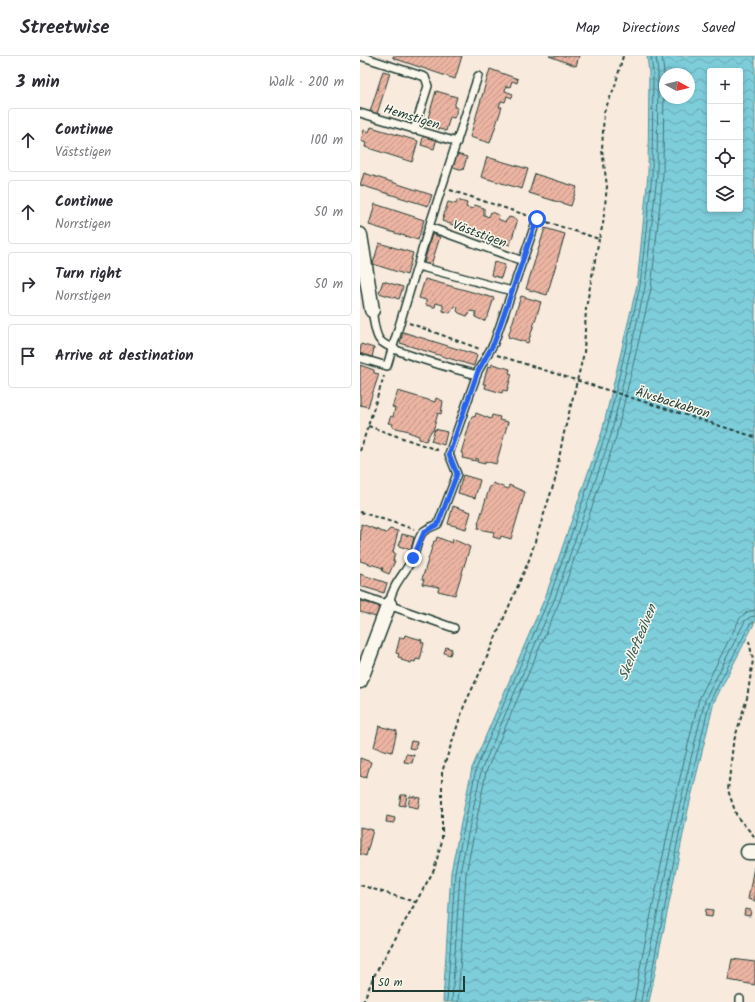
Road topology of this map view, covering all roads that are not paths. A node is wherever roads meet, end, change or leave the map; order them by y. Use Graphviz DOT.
graph roads {
  1 [pos="360,56"];
  2 [pos="478,76"];
  3 [pos="360,113"];
  4 [pos="414,130"];
  5 [pos="457,142"];
  6 [pos="537,219"];
  7 [pos="429,227"];
  8 [pos="360,235"];
  9 [pos="522,261"];
  10 [pos="418,266"];
  11 [pos="512,291"];
  12 [pos="372,310"];
  13 [pos="392,349"];
  14 [pos="360,358"];
  15 [pos="477,375"];
  16 [pos="360,595"];
  17 [pos="389,604"];
  18 [pos="454,628"];
  19 [pos="360,682"];
  1 -- 4 [label="lane"];
  2 -- 5 [label="lane"];
  3 -- 4 [label="lane, Hemstigen"];
  4 -- 5 [label="lane, Hemstigen"];
  5 -- 7 [label="lane"];
  6 -- 9 [label="lane"];
  7 -- 9 [label="lane, Väststigen"];
  7 -- 10 [label="lane"];
  8 -- 12 [label="street"];
  9 -- 11 [label="lane"];
  10 -- 11 [label="lane"];
  10 -- 13 [label="lane"];
  11 -- 15 [label="lane"];
  12 -- 13 [label="lane"];
  13 -- 14 [label="lane"];
  13 -- 15 [label="lane"];
  15 -- 17 [label="lane"];
  16 -- 17 [label="lane"];
  17 -- 18 [label="lane"];
  17 -- 19 [label="street"];
}
